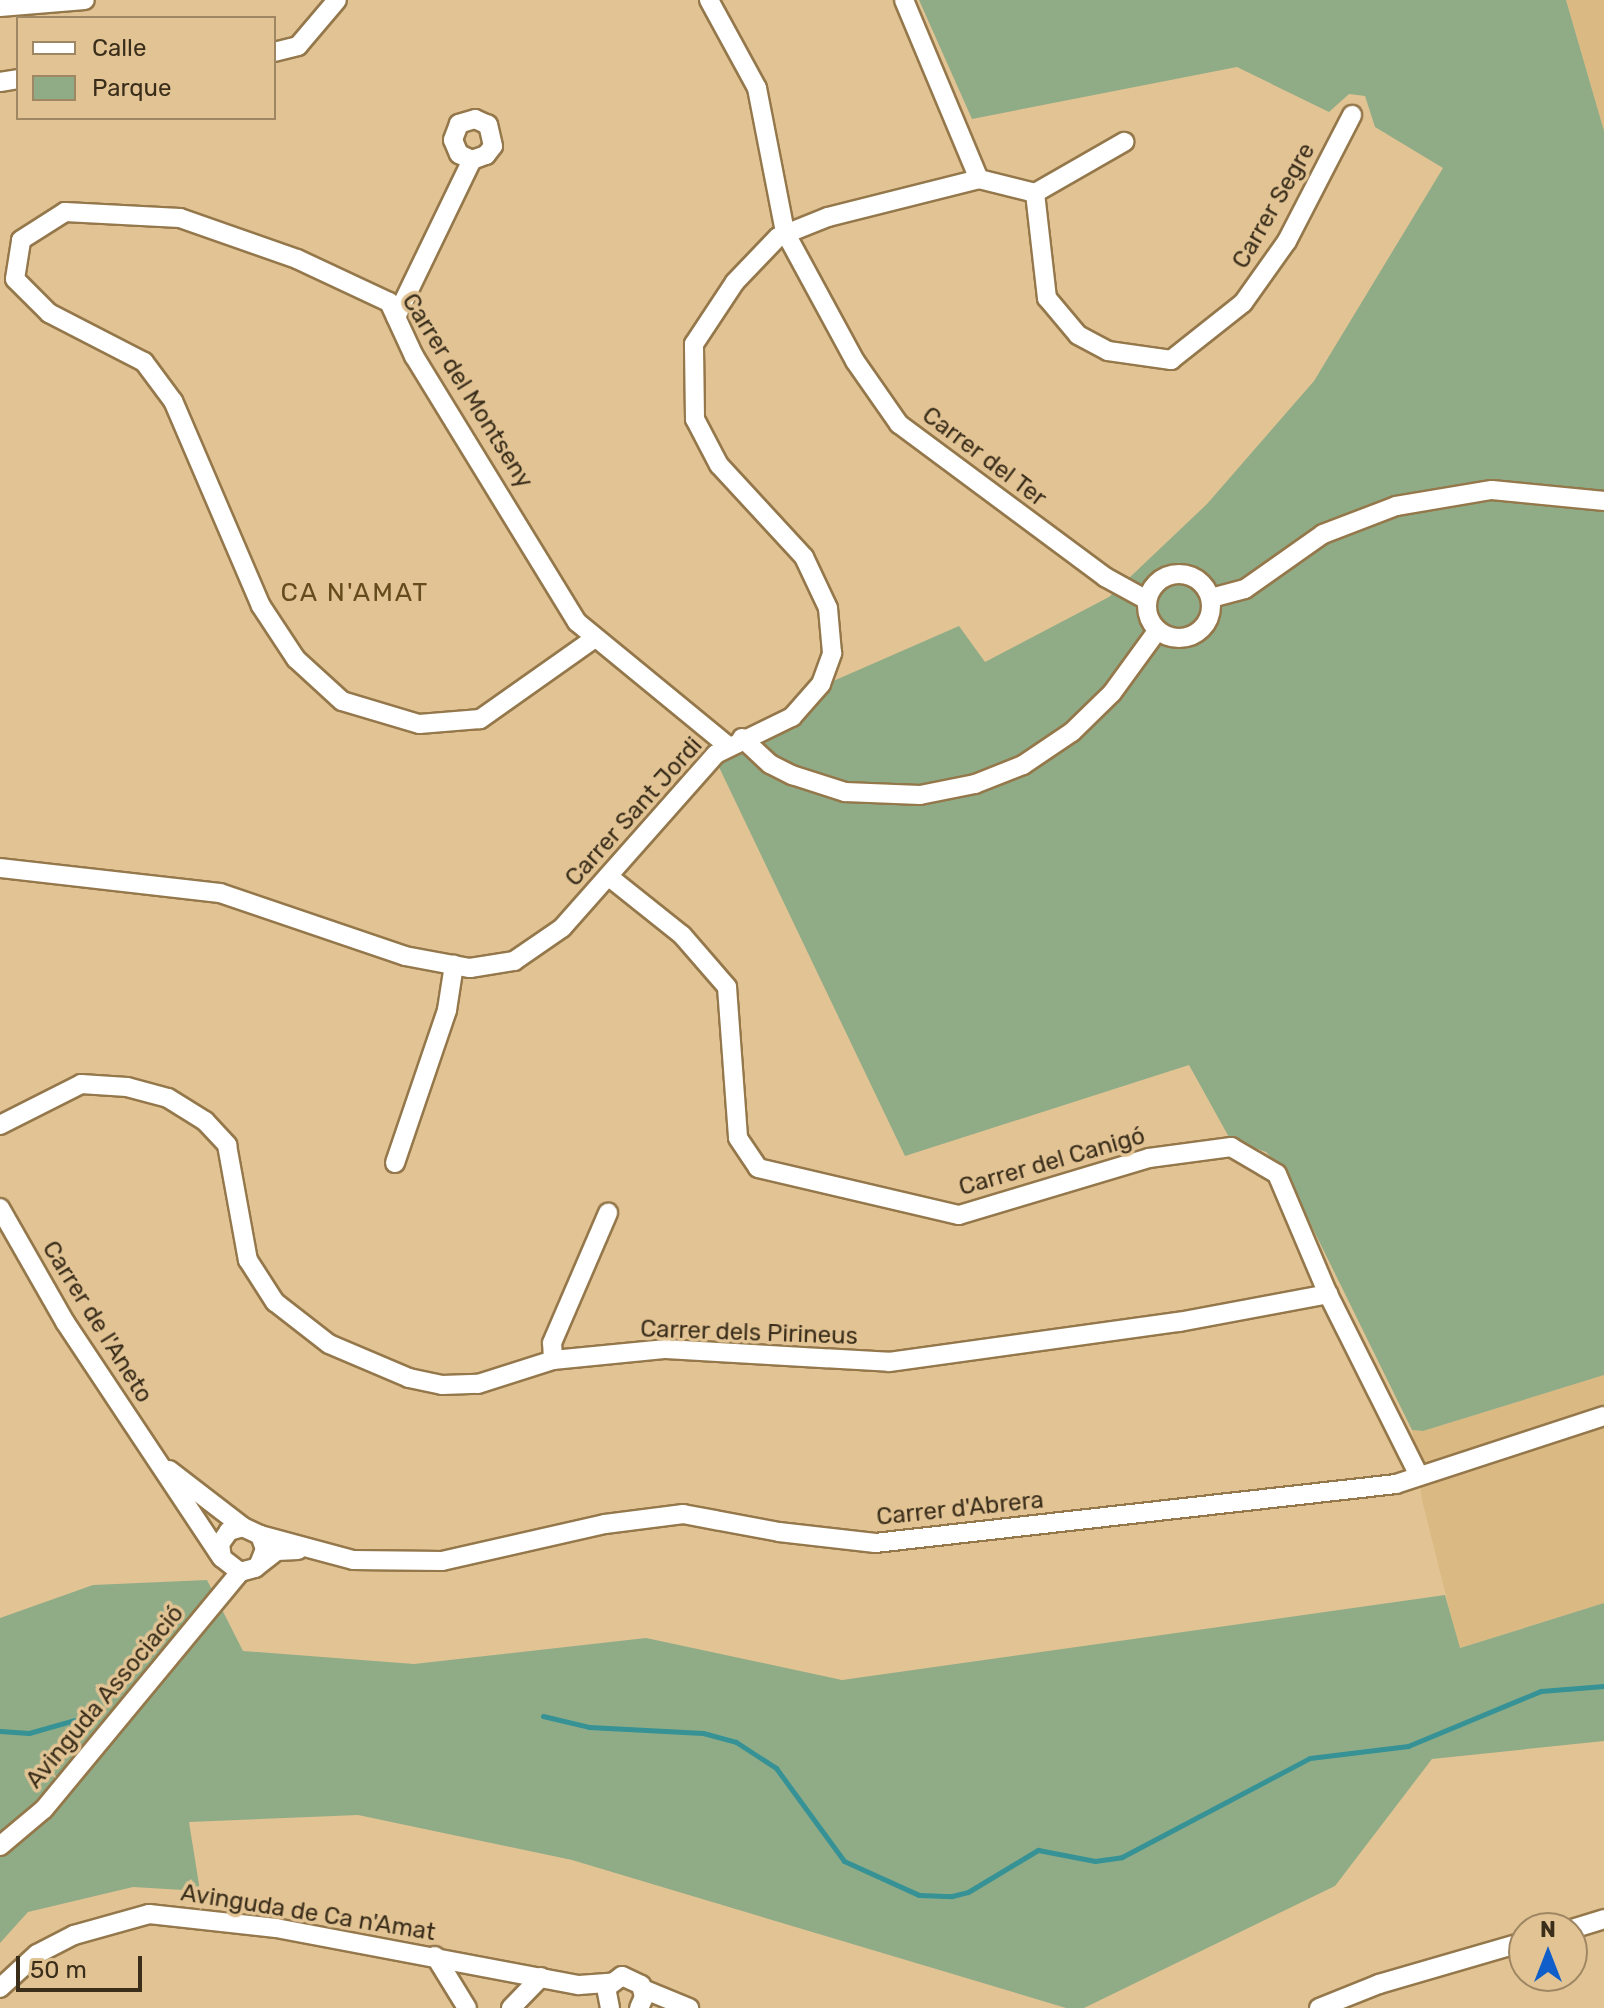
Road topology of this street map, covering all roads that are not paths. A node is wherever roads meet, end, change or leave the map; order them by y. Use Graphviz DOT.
graph roads {
  1 [pos="85,0"];
  2 [pos="337,0"];
  3 [pos="709,0"];
  4 [pos="904,0"];
  5 [pos="0,7"];
  6 [pos="276,52"];
  7 [pos="1352,115"];
  8 [pos="1124,142"];
  9 [pos="472,160"];
  10 [pos="979,179"];
  11 [pos="1035,193"];
  12 [pos="785,232"];
  13 [pos="396,317"];
  14 [pos="1604,501"];
  15 [pos="1211,598"];
  16 [pos="1147,600"];
  17 [pos="1157,631"];
  18 [pos="595,638"];
  19 [pos="735,742"];
  20 [pos="0,868"];
  21 [pos="608,876"];
  22 [pos="454,965"];
  23 [pos="0,1125"];
  24 [pos="395,1163"];
  25 [pos="0,1208"];
  26 [pos="608,1213"];
  27 [pos="1328,1294"];
  28 [pos="553,1360"];
  29 [pos="1604,1416"];
  30 [pos="155,1459"];
  31 [pos="1419,1476"];
  32 [pos="252,1531"];
  33 [pos="317,1550"];
  34 [pos="222,1558"];
  35 [pos="259,1564"];
  36 [pos="240,1572"];
  37 [pos="0,1846"];
  38 [pos="1508,1947"];
  39 [pos="435,1956"];
  40 [pos="541,1977"];
  41 [pos="610,1983"];
  42 [pos="579,1985"];
  43 [pos="0,1988"];
  44 [pos="641,2002"];
  45 [pos="608,2005"];
  46 [pos="467,2008"];
  47 [pos="511,2008"];
  48 [pos="689,2008"];
  49 [pos="1319,2008"];
  1 -- 5 [label="street"];
  2 -- 6 [label="street"];
  3 -- 12 [label="street, Carrer del Ter"];
  4 -- 10 [label="street"];
  7 -- 11 [label="street, Carrer Segre"];
  8 -- 11 [label="street"];
  9 -- 13 [label="street"];
  10 -- 11 [label="street"];
  10 -- 12 [label="street, Carrer Sant Jordi"];
  12 -- 16 [label="street, Carrer del Ter"];
  12 -- 19 [label="street, Carrer Sant Jordi"];
  13 -- 18 [label="street, Carrer del Montseny"];
  13 -- 18 [label="street, Carrer del Montseny"];
  14 -- 15 [label="street"];
  15 -- 16 [label="street"];
  15 -- 17 [label="street"];
  16 -- 17 [label="street"];
  17 -- 19 [label="street, Carrer del Montseny"];
  18 -- 19 [label="street, Carrer del Montseny"];
  19 -- 21 [label="street, Carrer Sant Jordi"];
  20 -- 22 [label="street, Carrer Sant Jordi"];
  21 -- 22 [label="street, Carrer Sant Jordi"];
  21 -- 27 [label="street, Carrer del Canigó"];
  22 -- 24 [label="street"];
  23 -- 28 [label="street, Carrer dels Pirineus"];
  25 -- 30 [label="street, Carrer de l'Aneto"];
  26 -- 28 [label="street"];
  27 -- 28 [label="street, Carrer dels Pirineus"];
  27 -- 31 [label="street, Carrer del Canigó"];
  29 -- 31 [label="street, Carrer d'Abrera"];
  30 -- 32 [label="street, Carrer de l'Aneto"];
  30 -- 34 [label="street, Carrer de l'Aneto"];
  31 -- 33 [label="street, Carrer d'Abrera"];
  32 -- 33 [label="street, Carrer d'Abrera"];
  32 -- 34 [label="street"];
  32 -- 35 [label="street"];
  33 -- 35 [label="street, Carrer d'Abrera"];
  34 -- 36 [label="street"];
  35 -- 36 [label="street"];
  36 -- 37 [label="street, Avinguda Associació"];
  38 -- 49 [label="street"];
  39 -- 40 [label="street, Avinguda de Ca n'Amat"];
  39 -- 43 [label="street, Avinguda de Ca n'Amat"];
  39 -- 46 [label="street"];
  40 -- 42 [label="street, Avinguda de Ca n'Amat"];
  40 -- 47 [label="street"];
  41 -- 42 [label="street, Avinguda de Ca n'Amat"];
  41 -- 44 [label="street, Avinguda de Ca n'Amat"];
  41 -- 45 [label="street"];
  42 -- 45 [label="street, Avinguda de Ca n'Amat"];
  44 -- 48 [label="street"];
}
